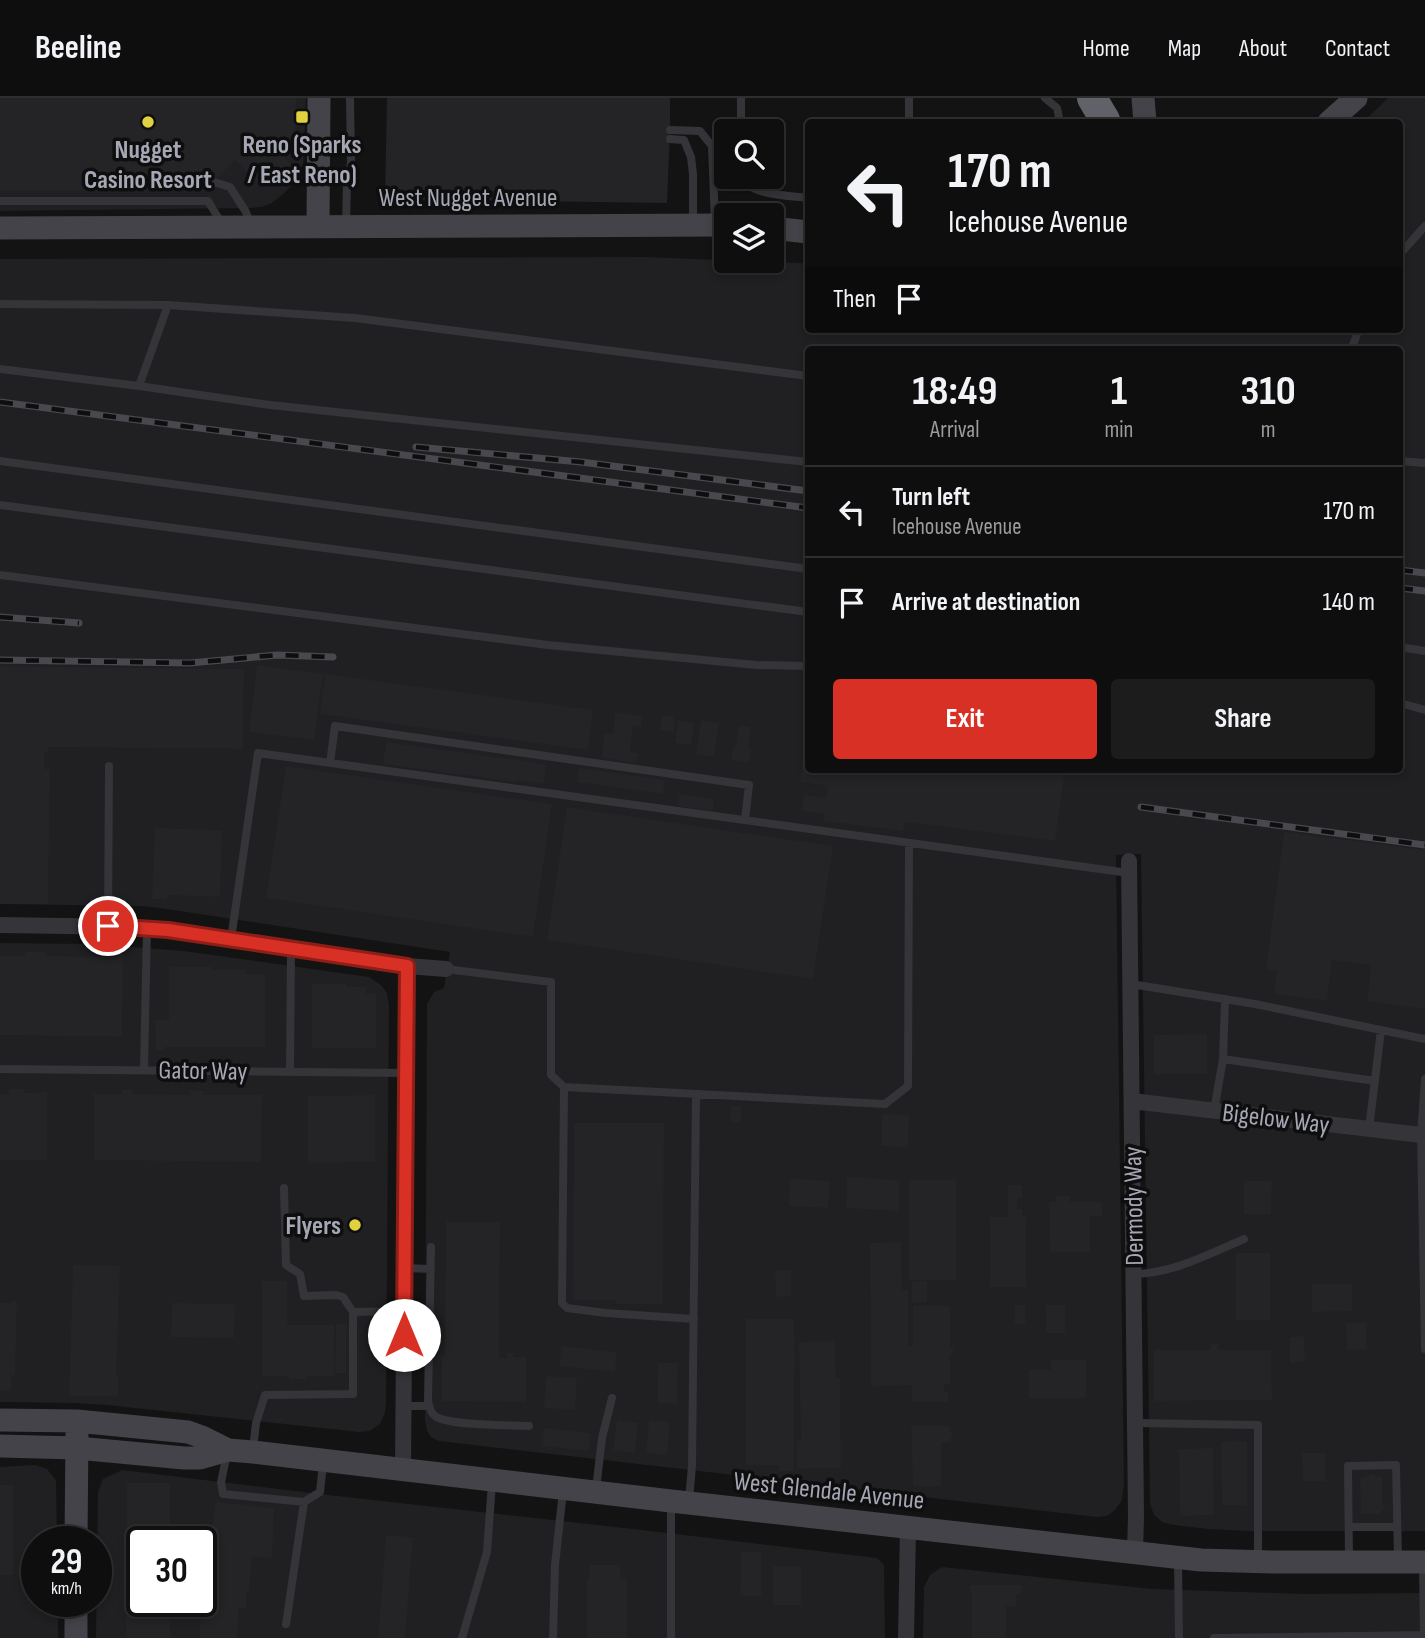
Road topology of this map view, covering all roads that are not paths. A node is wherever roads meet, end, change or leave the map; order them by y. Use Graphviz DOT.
graph roads {
  1 [pos="319,98"];
  2 [pos="350,98"];
  3 [pos="741,98"];
  4 [pos="909,98"];
  5 [pos="1045,98"];
  6 [pos="1143,98"];
  7 [pos="1356,98"];
  8 [pos="741,119"];
  9 [pos="909,119"];
  10 [pos="1059,119"];
  11 [pos="1145,119"];
  12 [pos="1332,119"];
  13 [pos="214,182"];
  14 [pos="754,189"];
  15 [pos="805,198"];
  16 [pos="0,201"];
  17 [pos="711,225"];
  18 [pos="223,226"];
  19 [pos="250,226"];
  20 [pos="318,226"];
  21 [pos="346,226"];
  22 [pos="1425,226"];
  23 [pos="0,228"];
  24 [pos="784,229"];
  25 [pos="805,232"];
  26 [pos="1403,251"];
  27 [pos="0,304"];
  28 [pos="168,305"];
  29 [pos="0,369"];
  30 [pos="805,376"];
  31 [pos="139,386"];
  32 [pos="0,461"];
  33 [pos="1403,461"];
  34 [pos="805,462"];
  35 [pos="1425,463"];
  36 [pos="0,505"];
  37 [pos="805,569"];
  38 [pos="0,575"];
  39 [pos="805,612"];
  40 [pos="1403,648"];
  41 [pos="1425,651"];
  42 [pos="805,666"];
  43 [pos="1403,704"];
  44 [pos="1425,710"];
  45 [pos="330,763"];
  46 [pos="108,766"];
  47 [pos="745,820"];
  48 [pos="909,843"];
  49 [pos="1129,867"];
  50 [pos="0,925"];
  51 [pos="108,926"];
  52 [pos="147,928"];
  53 [pos="231,939"];
  54 [pos="291,948"];
  55 [pos="407,966"];
  56 [pos="446,970"];
  57 [pos="1130,984"];
  58 [pos="1225,1000"];
  59 [pos="1381,1030"];
  60 [pos="1425,1039"];
  61 [pos="1223,1059"];
  62 [pos="0,1069"];
  63 [pos="144,1070"];
  64 [pos="290,1072"];
  65 [pos="405,1073"];
  66 [pos="1425,1079"];
  67 [pos="1375,1081"];
  68 [pos="564,1087"];
  69 [pos="696,1094"];
  70 [pos="1132,1101"];
  71 [pos="1214,1111"];
  72 [pos="1369,1129"];
  73 [pos="1421,1135"];
  74 [pos="284,1188"];
  75 [pos="1424,1231"];
  76 [pos="1244,1240"];
  77 [pos="431,1247"];
  78 [pos="404,1268"];
  79 [pos="431,1269"];
  80 [pos="1133,1274"];
  81 [pos="404,1311"];
  82 [pos="353,1312"];
  83 [pos="694,1319"];
  84 [pos="1425,1349"];
  85 [pos="612,1398"];
  86 [pos="403,1406"];
  87 [pos="429,1406"];
  88 [pos="0,1420"];
  89 [pos="77,1421"];
  90 [pos="1135,1423"];
  91 [pos="528,1426"];
  92 [pos="0,1446"];
  93 [pos="77,1448"];
  94 [pos="228,1450"];
  95 [pos="253,1452"];
  96 [pos="323,1461"];
  97 [pos="403,1469"];
  98 [pos="493,1480"];
  99 [pos="563,1488"];
  100 [pos="596,1492"];
  101 [pos="304,1502"];
  102 [pos="680,1502"];
  103 [pos="76,1526"];
  104 [pos="908,1527"];
  105 [pos="1349,1527"];
  106 [pos="1397,1527"];
  107 [pos="1135,1552"];
  108 [pos="1178,1557"];
  109 [pos="1258,1562"];
  110 [pos="1349,1562"];
  111 [pos="1398,1562"];
  112 [pos="1424,1562"];
  113 [pos="76,1617"];
  114 [pos="286,1625"];
  115 [pos="1425,1635"];
  116 [pos="76,1638"];
  117 [pos="462,1638"];
  118 [pos="553,1638"];
  119 [pos="671,1638"];
  120 [pos="906,1638"];
  121 [pos="1179,1638"];
  122 [pos="1214,1638"];
  1 -- 20 [label="main road"];
  2 -- 21 [label="lane"];
  3 -- 8 [label="lane"];
  4 -- 9 [label="lane"];
  5 -- 10 [label="lane"];
  6 -- 11 [label="main road"];
  7 -- 12 [label="main road"];
  13 -- 19 [label="lane"];
  14 -- 15 [label="lane"];
  16 -- 18 [label="lane"];
  17 -- 17 [label="lane"];
  17 -- 21 [label="main road, West Nugget Avenue"];
  18 -- 19 [label="main road, West Nugget Avenue"];
  18 -- 23 [label="main road, West Nugget Avenue"];
  19 -- 20 [label="main road, West Nugget Avenue"];
  20 -- 21 [label="main road, West Nugget Avenue"];
  22 -- 26 [label="lane"];
  24 -- 25 [label="main road"];
  27 -- 28 [label="lane"];
  28 -- 30 [label="lane"];
  28 -- 31 [label="lane"];
  29 -- 31 [label="lane"];
  31 -- 34 [label="lane"];
  32 -- 37 [label="lane"];
  33 -- 35 [label="lane"];
  36 -- 39 [label="lane"];
  38 -- 42 [label="lane"];
  40 -- 41 [label="lane"];
  43 -- 44 [label="lane"];
  45 -- 47 [label="lane"];
  45 -- 47 [label="lane"];
  45 -- 53 [label="lane"];
  46 -- 51 [label="lane"];
  47 -- 48 [label="lane"];
  48 -- 49 [label="lane"];
  48 -- 69 [label="lane"];
  49 -- 57 [label="street, Dermody Way"];
  50 -- 51 [label="street"];
  51 -- 52 [label="street"];
  52 -- 53 [label="street"];
  52 -- 63 [label="lane"];
  53 -- 54 [label="street"];
  54 -- 55 [label="street"];
  54 -- 64 [label="lane"];
  55 -- 56 [label="street"];
  55 -- 65 [label="street"];
  56 -- 68 [label="lane"];
  57 -- 58 [label="lane"];
  57 -- 70 [label="street, Dermody Way"];
  58 -- 59 [label="lane"];
  58 -- 61 [label="lane"];
  59 -- 60 [label="lane"];
  59 -- 67 [label="lane"];
  61 -- 67 [label="lane"];
  61 -- 71 [label="lane"];
  62 -- 63 [label="lane, Gator Way"];
  63 -- 64 [label="lane, Gator Way"];
  64 -- 65 [label="lane, Gator Way"];
  65 -- 78 [label="street"];
  66 -- 73 [label="lane"];
  67 -- 72 [label="lane"];
  68 -- 69 [label="lane"];
  68 -- 83 [label="lane"];
  69 -- 83 [label="lane"];
  70 -- 71 [label="street, Bigelow Way"];
  70 -- 80 [label="street, Dermody Way"];
  71 -- 72 [label="street, Bigelow Way"];
  72 -- 73 [label="street, Bigelow Way"];
  73 -- 75 [label="lane"];
  74 -- 82 [label="lane"];
  75 -- 84 [label="lane"];
  76 -- 80 [label="lane"];
  77 -- 79 [label="lane"];
  78 -- 79 [label="lane"];
  78 -- 81 [label="street"];
  79 -- 87 [label="lane"];
  80 -- 90 [label="street, Dermody Way"];
  81 -- 82 [label="lane"];
  81 -- 86 [label="street"];
  82 -- 95 [label="lane"];
  83 -- 102 [label="lane"];
  85 -- 100 [label="lane"];
  86 -- 87 [label="lane"];
  86 -- 97 [label="street"];
  87 -- 91 [label="lane"];
  88 -- 89 [label="main road, West Glendale Avenue"];
  89 -- 93 [label="main road"];
  89 -- 94 [label="main road, West Glendale Avenue"];
  90 -- 107 [label="street, Dermody Way"];
  90 -- 109 [label="lane"];
  92 -- 93 [label="main road, West Glendale Avenue"];
  93 -- 94 [label="main road, West Glendale Avenue"];
  93 -- 103 [label="main road"];
  94 -- 95 [label="main road, West Glendale Avenue"];
  94 -- 101 [label="lane"];
  95 -- 96 [label="main road, West Glendale Avenue"];
  96 -- 97 [label="main road, West Glendale Avenue"];
  96 -- 101 [label="lane"];
  97 -- 98 [label="main road, West Glendale Avenue"];
  98 -- 99 [label="main road, West Glendale Avenue"];
  98 -- 117 [label="lane"];
  99 -- 100 [label="main road, West Glendale Avenue"];
  99 -- 118 [label="lane"];
  100 -- 102 [label="main road, West Glendale Avenue"];
  101 -- 114 [label="lane"];
  102 -- 104 [label="main road, West Glendale Avenue"];
  102 -- 119 [label="lane"];
  104 -- 107 [label="main road, West Glendale Avenue"];
  104 -- 120 [label="street"];
  105 -- 106 [label="lane"];
  105 -- 106 [label="lane"];
  105 -- 110 [label="lane"];
  106 -- 111 [label="lane"];
  107 -- 108 [label="main road, West Glendale Avenue"];
  108 -- 109 [label="main road, West Glendale Avenue"];
  108 -- 121 [label="lane"];
  109 -- 110 [label="main road, West Glendale Avenue"];
  110 -- 111 [label="main road, West Glendale Avenue"];
  111 -- 112 [label="main road, West Glendale Avenue"];
  112 -- 115 [label="lane"];
  113 -- 116 [label="main road"];
  115 -- 122 [label="lane"];
}
